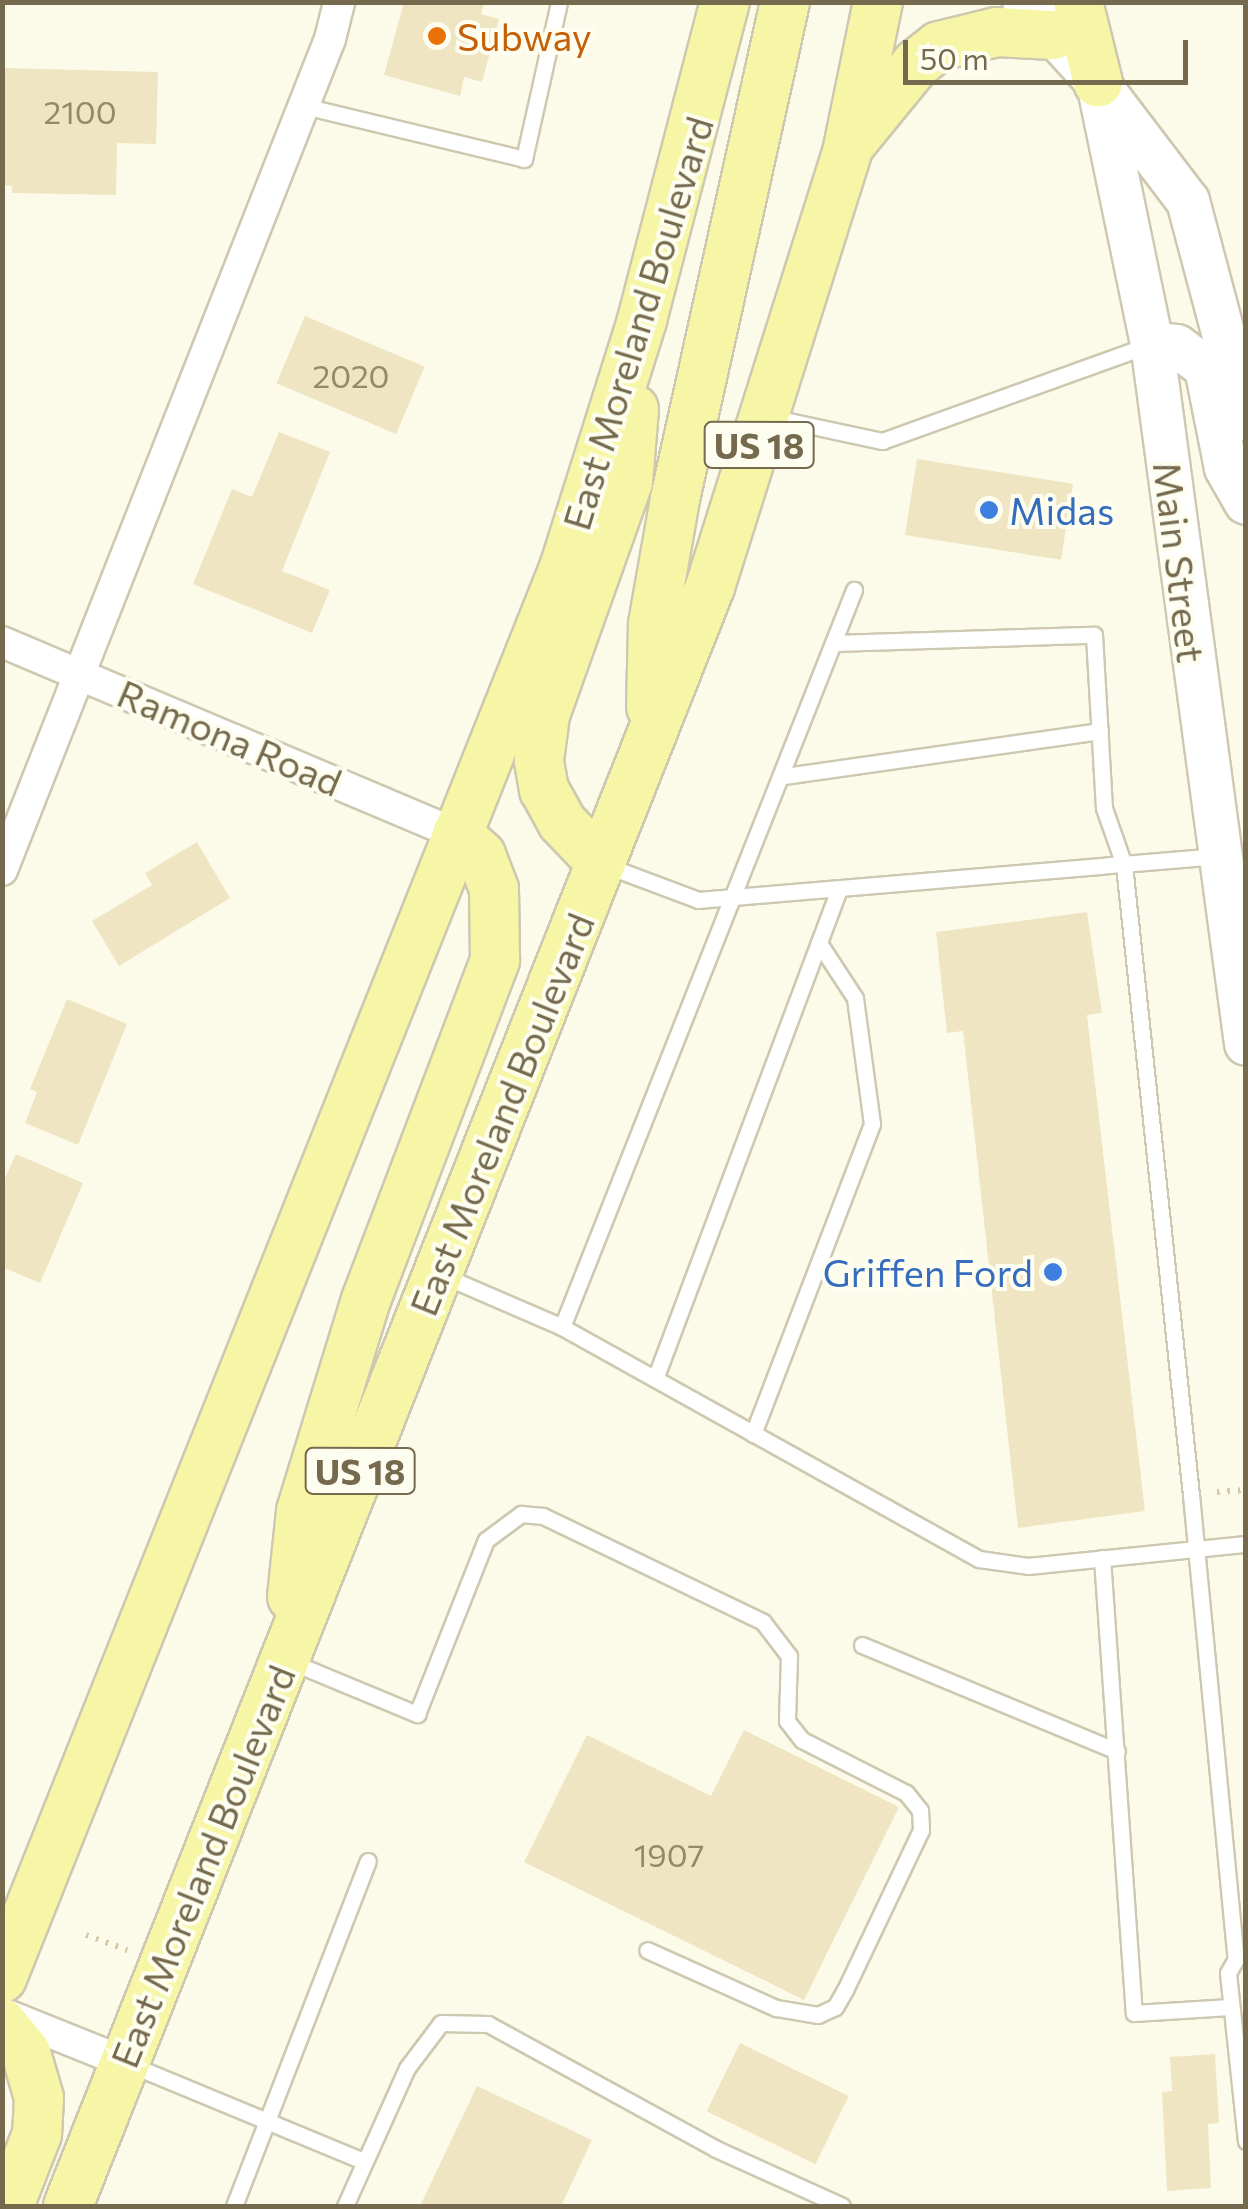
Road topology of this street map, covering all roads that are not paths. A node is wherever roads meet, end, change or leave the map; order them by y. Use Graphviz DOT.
graph roads {
  1 [pos="339,2"];
  2 [pos="559,2"];
  3 [pos="726,2"];
  4 [pos="785,2"];
  5 [pos="878,2"];
  6 [pos="1051,13"];
  7 [pos="1098,83"];
  8 [pos="304,106"];
  9 [pos="848,148"];
  10 [pos="642,320"];
  11 [pos="1152,344"];
  12 [pos="768,416"];
  13 [pos="1246,419"];
  14 [pos="1246,503"];
  15 [pos="854,590"];
  16 [pos="2,642"];
  17 [pos="834,643"];
  18 [pos="80,674"];
  19 [pos="1100,731"];
  20 [pos="651,736"];
  21 [pos="784,776"];
  22 [pos="458,834"];
  23 [pos="1232,855"];
  24 [pos="601,863"];
  25 [pos="1124,865"];
  26 [pos="2,870"];
  27 [pos="838,892"];
  28 [pos="736,898"];
  29 [pos="818,944"];
  30 [pos="1246,1044"];
  31 [pos="438,1273"];
  32 [pos="562,1327"];
  33 [pos="655,1379"];
  34 [pos="754,1434"];
  35 [pos="1246,1544"];
  36 [pos="1197,1549"];
  37 [pos="1102,1558"];
  38 [pos="862,1645"];
  39 [pos="285,1660"];
  40 [pos="1117,1752"];
  41 [pos="368,1862"];
  42 [pos="647,1950"];
  43 [pos="2,1978"];
  44 [pos="1230,2007"];
  45 [pos="2,2013"];
  46 [pos="2,2023"];
  47 [pos="124,2062"];
  48 [pos="264,2120"];
  49 [pos="1246,2141"];
  50 [pos="361,2160"];
  51 [pos="9,2206"];
  52 [pos="68,2206"];
  53 [pos="234,2206"];
  54 [pos="345,2206"];
  55 [pos="842,2206"];
  1 -- 8 [label="street"];
  2 -- 8 [label="lane"];
  3 -- 10 [label="main road, East Moreland Boulevard"];
  4 -- 20 [label="main road"];
  5 -- 9 [label="main road, East Moreland Boulevard / US 18"];
  6 -- 7 [label="main road"];
  6 -- 9 [label="main road"];
  7 -- 11 [label="main road, Main Street"];
  7 -- 13 [label="main road"];
  8 -- 18 [label="street"];
  9 -- 12 [label="main road, East Moreland Boulevard / US 18"];
  10 -- 22 [label="main road, East Moreland Boulevard"];
  10 -- 24 [label="main road"];
  11 -- 12 [label="lane"];
  11 -- 14 [label="main road"];
  11 -- 23 [label="main road, Main Street"];
  12 -- 20 [label="main road, East Moreland Boulevard / US 18"];
  15 -- 17 [label="lane"];
  16 -- 18 [label="street, Ramona Road"];
  17 -- 19 [label="lane"];
  17 -- 21 [label="lane"];
  18 -- 22 [label="street, Ramona Road"];
  18 -- 26 [label="street"];
  19 -- 21 [label="lane"];
  19 -- 25 [label="lane"];
  20 -- 24 [label="main road, East Moreland Boulevard / US 18"];
  21 -- 28 [label="lane"];
  22 -- 39 [label="main road"];
  22 -- 43 [label="main road, East Moreland Boulevard"];
  23 -- 25 [label="lane"];
  23 -- 30 [label="main road, Main Street"];
  24 -- 28 [label="lane"];
  24 -- 31 [label="main road, East Moreland Boulevard / US 18"];
  25 -- 27 [label="lane"];
  25 -- 36 [label="lane"];
  27 -- 28 [label="lane"];
  27 -- 29 [label="lane"];
  28 -- 32 [label="lane"];
  29 -- 33 [label="lane"];
  29 -- 34 [label="lane"];
  31 -- 32 [label="lane"];
  31 -- 39 [label="main road, East Moreland Boulevard / US 18"];
  32 -- 33 [label="lane"];
  33 -- 34 [label="lane"];
  34 -- 37 [label="lane"];
  35 -- 36 [label="lane"];
  36 -- 37 [label="lane"];
  36 -- 44 [label="lane"];
  37 -- 40 [label="lane"];
  38 -- 40 [label="lane"];
  39 -- 42 [label="lane"];
  39 -- 47 [label="main road, East Moreland Boulevard / US 18"];
  40 -- 44 [label="lane"];
  41 -- 48 [label="lane"];
  44 -- 49 [label="lane"];
  45 -- 47 [label="street"];
  46 -- 51 [label="main road"];
  47 -- 48 [label="lane"];
  47 -- 52 [label="main road, East Moreland Boulevard / US 18"];
  48 -- 50 [label="lane"];
  48 -- 53 [label="lane"];
  50 -- 54 [label="lane"];
  50 -- 55 [label="lane"];
}
